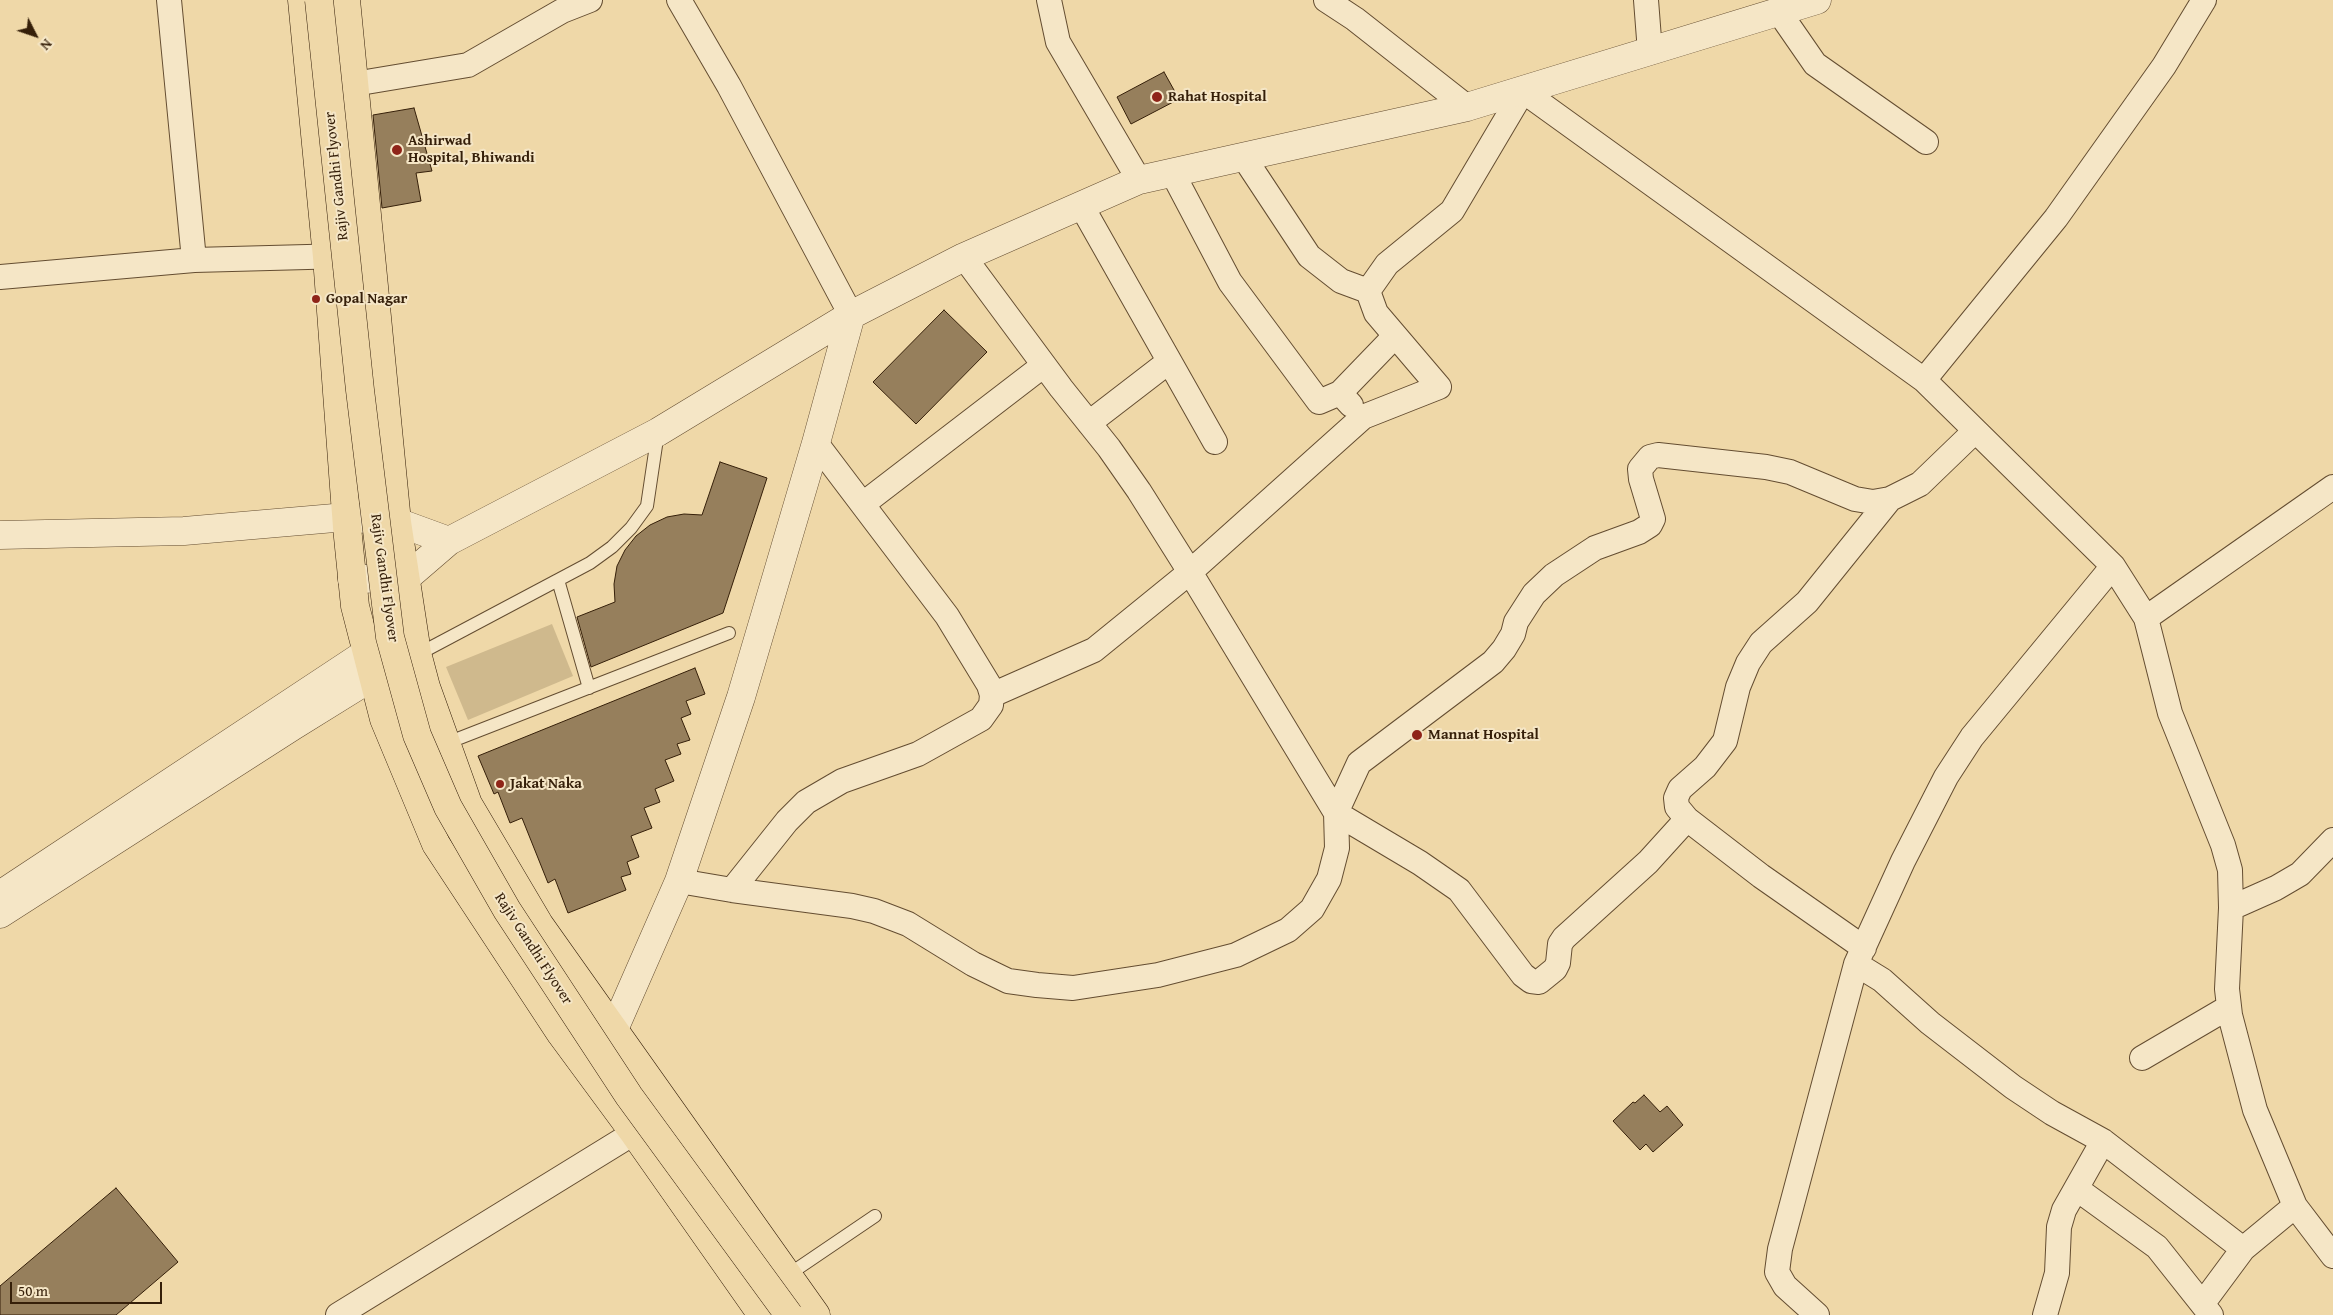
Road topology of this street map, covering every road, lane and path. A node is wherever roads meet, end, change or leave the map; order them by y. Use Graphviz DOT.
graph roads {
  1 [pos="169,0"];
  2 [pos="302,0"];
  3 [pos="319,0"];
  4 [pos="346,0"];
  5 [pos="590,0"];
  6 [pos="679,0"];
  7 [pos="1049,0"];
  8 [pos="1646,0"];
  9 [pos="1817,0"];
  10 [pos="2204,0"];
  11 [pos="1338,3"];
  12 [pos="1779,12"];
  13 [pos="1650,52"];
  14 [pos="311,84"];
  15 [pos="354,84"];
  16 [pos="1523,91"];
  17 [pos="1467,107"];
  18 [pos="1926,142"];
  19 [pos="1243,156"];
  20 [pos="1172,172"];
  21 [pos="1139,180"];
  22 [pos="1081,205"];
  23 [pos="371,254"];
  24 [pos="327,257"];
  25 [pos="964,257"];
  26 [pos="194,260"];
  27 [pos="0,277"];
  28 [pos="1368,291"];
  29 [pos="851,315"];
  30 [pos="1395,336"];
  31 [pos="1167,357"];
  32 [pos="1044,365"];
  33 [pos="1924,380"];
  34 [pos="1340,393"];
  35 [pos="1363,417"];
  36 [pos="1089,423"];
  37 [pos="1975,431"];
  38 [pos="658,432"];
  39 [pos="1215,442"];
  40 [pos="816,443"];
  41 [pos="2333,487"];
  42 [pos="1890,499"];
  43 [pos="863,504"];
  44 [pos="346,517"];
  45 [pos="397,522"];
  46 [pos="0,535"];
  47 [pos="449,541"];
  48 [pos="2113,566"];
  49 [pos="1190,572"];
  50 [pos="406,578"];
  51 [pos="352,579"];
  52 [pos="558,580"];
  53 [pos="2146,618"];
  54 [pos="728,633"];
  55 [pos="421,650"];
  56 [pos="369,665"];
  57 [pos="589,688"];
  58 [pos="992,695"];
  59 [pos="447,743"];
  60 [pos="1336,812"];
  61 [pos="1687,819"];
  62 [pos="2333,840"];
  63 [pos="679,881"];
  64 [pos="17,890"];
  65 [pos="732,890"];
  66 [pos="2231,908"];
  67 [pos="0,914"];
  68 [pos="1860,956"];
  69 [pos="2229,1007"];
  70 [pos="614,1031"];
  71 [pos="2142,1058"];
  72 [pos="592,1076"];
  73 [pos="671,1111"];
  74 [pos="634,1133"];
  75 [pos="2103,1141"];
  76 [pos="2077,1189"];
  77 [pos="2294,1206"];
  78 [pos="875,1216"];
  79 [pos="2243,1249"];
  80 [pos="2333,1256"];
  81 [pos="788,1275"];
  82 [pos="2207,1309"];
  83 [pos="1808,1311"];
  84 [pos="338,1315"];
  85 [pos="762,1315"];
  86 [pos="789,1315"];
  87 [pos="816,1315"];
  88 [pos="2045,1315"];
  1 -- 26 [label="street"];
  2 -- 14 [label="highway"];
  3 -- 86 [label="highway, Rajiv Gandhi Flyover, bridge"];
  4 -- 15 [label="highway"];
  5 -- 15 [label="street"];
  6 -- 29 [label="street"];
  7 -- 21 [label="street"];
  8 -- 13 [label="street"];
  9 -- 12 [label="street"];
  10 -- 33 [label="street"];
  11 -- 17 [label="street"];
  12 -- 13 [label="street"];
  12 -- 18 [label="street"];
  13 -- 16 [label="street"];
  14 -- 15 [label="street"];
  14 -- 24 [label="highway"];
  15 -- 23 [label="highway"];
  16 -- 17 [label="street"];
  16 -- 28 [label="street"];
  16 -- 33 [label="street"];
  17 -- 19 [label="street"];
  19 -- 20 [label="street"];
  19 -- 28 [label="street"];
  20 -- 21 [label="street"];
  20 -- 34 [label="street"];
  21 -- 22 [label="street"];
  22 -- 25 [label="street"];
  22 -- 31 [label="street"];
  23 -- 24 [label="street"];
  23 -- 45 [label="highway"];
  24 -- 26 [label="street"];
  24 -- 44 [label="highway"];
  25 -- 29 [label="street"];
  25 -- 32 [label="street"];
  26 -- 27 [label="street"];
  28 -- 30 [label="street"];
  29 -- 38 [label="street"];
  29 -- 40 [label="street"];
  30 -- 34 [label="street"];
  30 -- 35 [label="street"];
  31 -- 36 [label="street"];
  31 -- 39 [label="street"];
  32 -- 36 [label="street"];
  32 -- 43 [label="street"];
  33 -- 37 [label="street"];
  34 -- 35 [label="street"];
  35 -- 49 [label="street"];
  36 -- 49 [label="street"];
  37 -- 42 [label="street"];
  37 -- 48 [label="street"];
  38 -- 47 [label="street"];
  38 -- 52 [label="lane"];
  40 -- 43 [label="street"];
  40 -- 63 [label="street"];
  41 -- 53 [label="street"];
  42 -- 60 [label="street"];
  42 -- 61 [label="street"];
  43 -- 58 [label="street"];
  44 -- 45 [label="street"];
  44 -- 46 [label="street"];
  44 -- 51 [label="highway"];
  45 -- 47 [label="street"];
  45 -- 50 [label="highway"];
  47 -- 50 [label="street"];
  48 -- 53 [label="street"];
  48 -- 68 [label="street"];
  49 -- 58 [label="street"];
  49 -- 60 [label="street"];
  50 -- 51 [label="street"];
  50 -- 55 [label="highway"];
  51 -- 56 [label="highway"];
  52 -- 55 [label="lane"];
  52 -- 57 [label="lane"];
  53 -- 66 [label="street"];
  54 -- 57 [label="lane"];
  55 -- 56 [label="street"];
  55 -- 59 [label="highway"];
  56 -- 64 [label="street"];
  56 -- 72 [label="highway"];
  57 -- 59 [label="lane"];
  58 -- 65 [label="street"];
  59 -- 70 [label="highway"];
  60 -- 61 [label="street"];
  60 -- 65 [label="street"];
  61 -- 68 [label="street"];
  62 -- 66 [label="street"];
  63 -- 65 [label="street"];
  63 -- 70 [label="street"];
  64 -- 67 [label="street"];
  66 -- 69 [label="street"];
  68 -- 75 [label="street"];
  68 -- 83 [label="street"];
  69 -- 71 [label="street"];
  69 -- 77 [label="street"];
  70 -- 72 [label="street"];
  70 -- 73 [label="highway"];
  72 -- 74 [label="highway"];
  73 -- 74 [label="street"];
  73 -- 81 [label="highway"];
  74 -- 84 [label="street"];
  74 -- 85 [label="highway"];
  75 -- 76 [label="street"];
  75 -- 79 [label="street"];
  76 -- 82 [label="street"];
  76 -- 88 [label="street"];
  77 -- 79 [label="street"];
  77 -- 80 [label="street"];
  78 -- 81 [label="lane"];
  79 -- 82 [label="street"];
  81 -- 87 [label="highway"];
}
